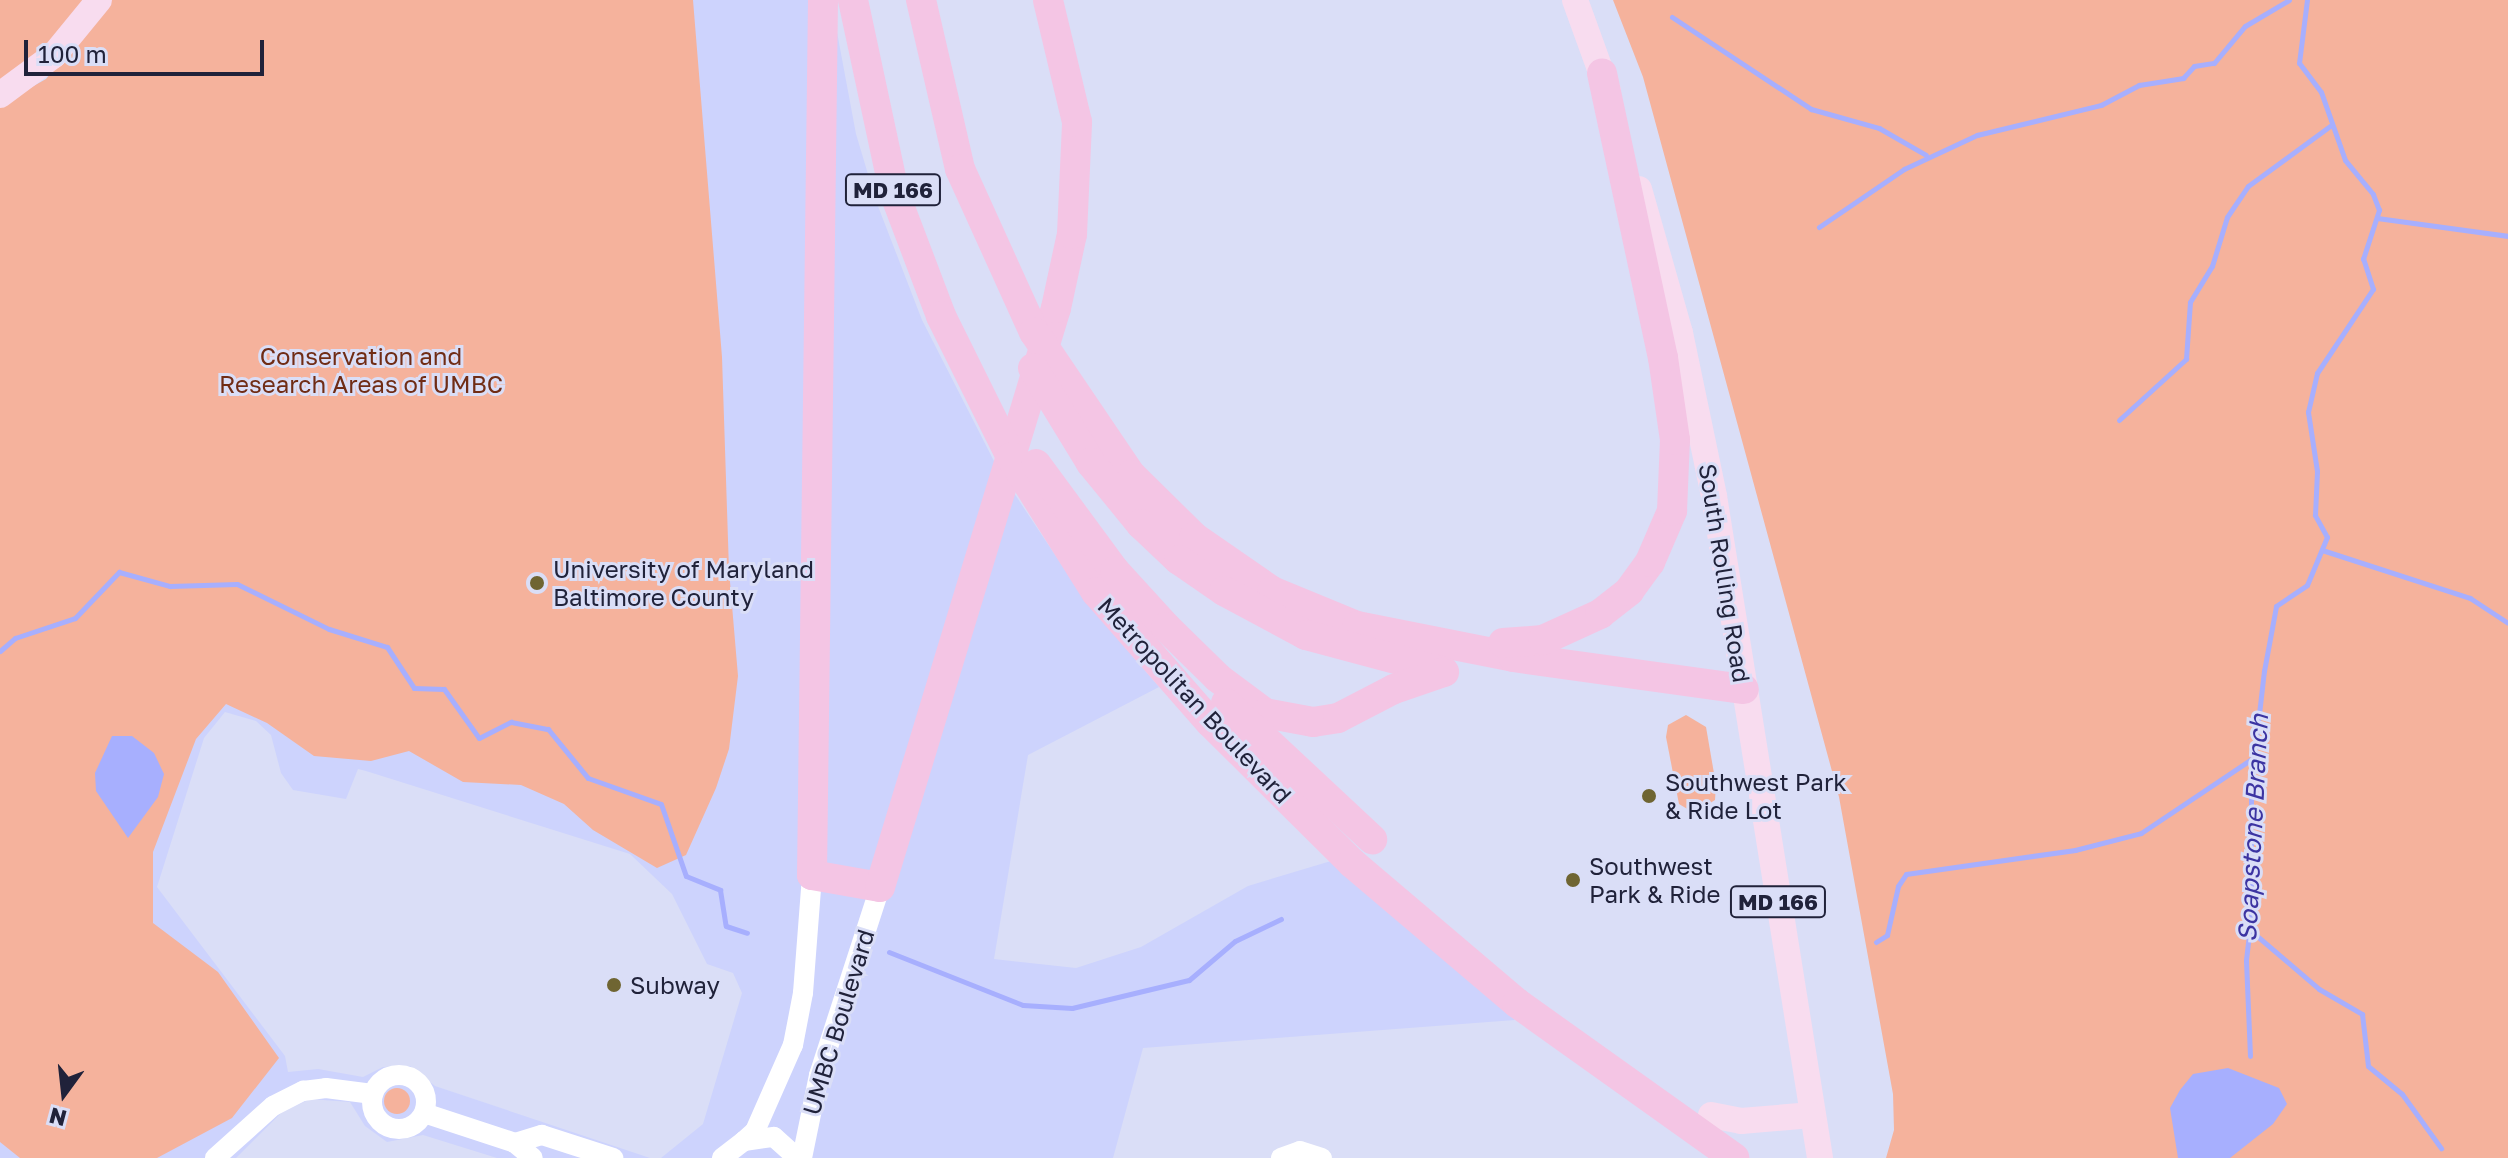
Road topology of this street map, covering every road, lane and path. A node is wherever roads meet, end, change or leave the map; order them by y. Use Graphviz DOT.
graph roads {
  1 [pos="99,0"];
  2 [pos="823,0"];
  3 [pos="853,0"];
  4 [pos="908,0"];
  5 [pos="921,0"];
  6 [pos="1048,0"];
  7 [pos="1575,0"];
  8 [pos="1602,73"];
  9 [pos="0,95"];
  10 [pos="998,281"];
  11 [pos="1069,531"];
  12 [pos="1413,638"];
  13 [pos="1744,689"];
  14 [pos="1372,839"];
  15 [pos="812,875"];
  16 [pos="880,887"];
  17 [pos="1607,1067"];
  18 [pos="373,1094"];
  19 [pos="424,1113"];
  20 [pos="1711,1115"];
  21 [pos="1812,1115"];
  22 [pos="744,1141"];
  23 [pos="515,1143"];
  24 [pos="215,1158"];
  25 [pos="533,1158"];
  26 [pos="613,1158"];
  27 [pos="722,1158"];
  28 [pos="800,1158"];
  29 [pos="1281,1158"];
  30 [pos="1322,1158"];
  31 [pos="1734,1158"];
  32 [pos="1820,1158"];
  1 -- 9 [label="main road"];
  2 -- 15 [label="highway"];
  3 -- 11 [label="highway, Metropolitan Boulevard / MD 166"];
  4 -- 10 [label="highway"];
  5 -- 10 [label="highway, MD 166"];
  6 -- 16 [label="highway"];
  7 -- 8 [label="main road, South Rolling Road"];
  8 -- 12 [label="highway"];
  8 -- 13 [label="main road, South Rolling Road"];
  10 -- 11 [label="highway"];
  10 -- 12 [label="highway, MD 166"];
  11 -- 14 [label="highway"];
  11 -- 17 [label="highway, Metropolitan Boulevard / MD 166"];
  12 -- 13 [label="highway, MD 166"];
  13 -- 21 [label="main road, South Rolling Road / MD 166"];
  15 -- 16 [label="highway"];
  15 -- 22 [label="street, UMBC Boulevard"];
  16 -- 28 [label="street, UMBC Boulevard"];
  17 -- 20 [label="highway"];
  17 -- 31 [label="highway, MD 166"];
  18 -- 19 [label="street"];
  18 -- 19 [label="street"];
  18 -- 24 [label="street"];
  19 -- 23 [label="street"];
  20 -- 21 [label="main road"];
  21 -- 32 [label="main road, South Rolling Road / MD 166"];
  22 -- 27 [label="street, UMBC Boulevard"];
  22 -- 28 [label="street"];
  23 -- 25 [label="street"];
  23 -- 26 [label="street"];
  29 -- 30 [label="street"];
}
